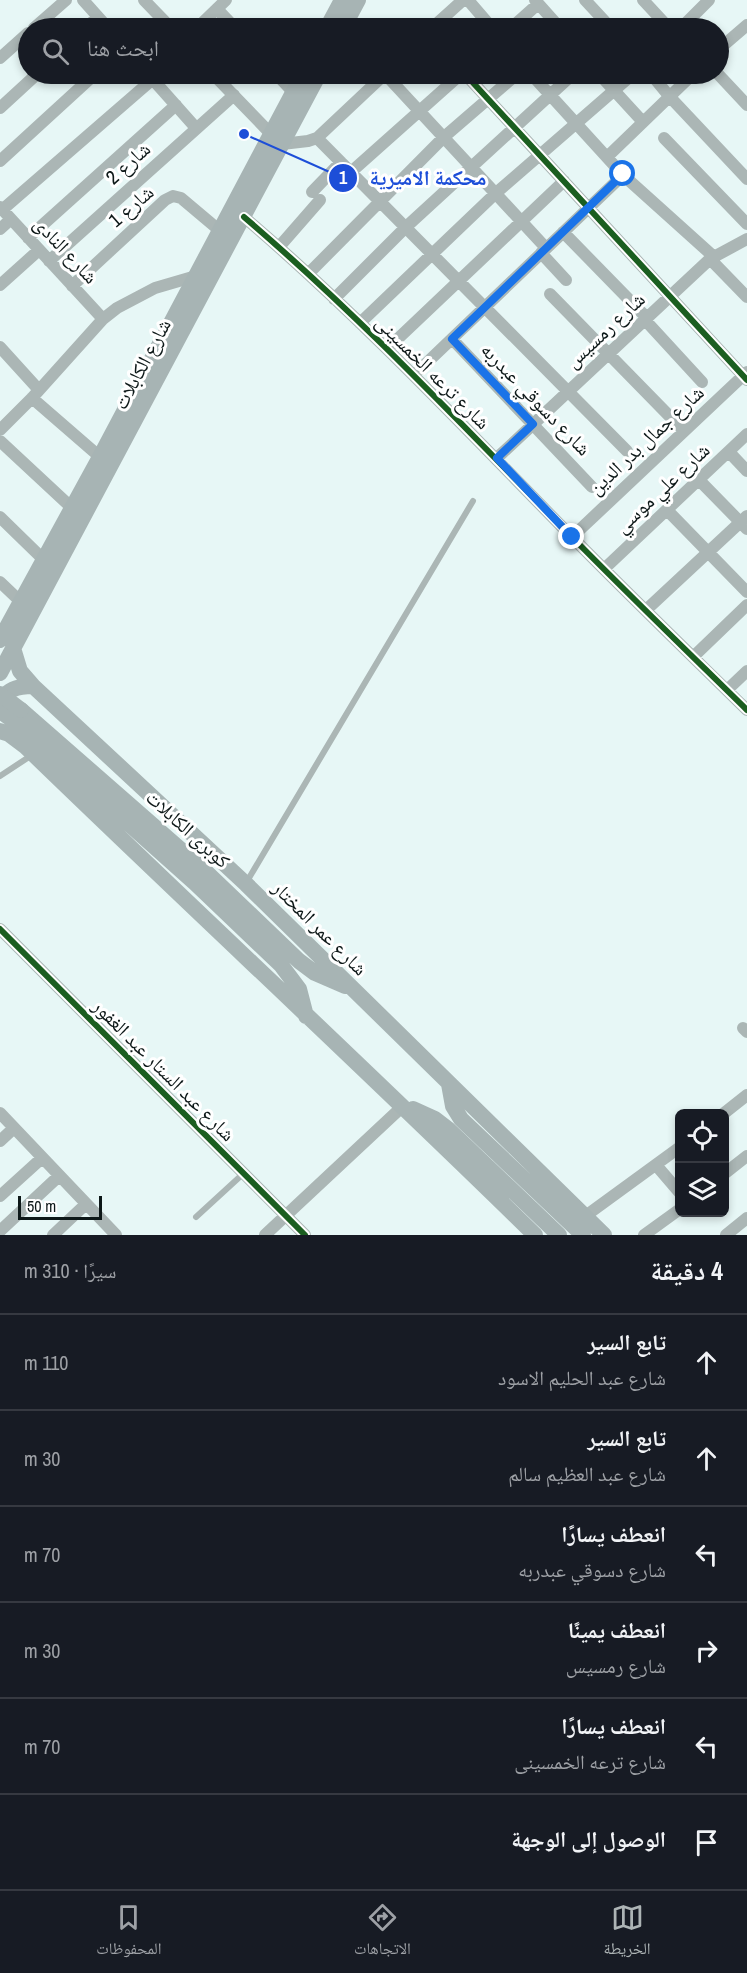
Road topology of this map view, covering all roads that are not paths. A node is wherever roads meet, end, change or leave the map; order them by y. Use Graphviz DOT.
graph roads {
  1 [pos="66,0"];
  2 [pos="83,0"];
  3 [pos="144,0"];
  4 [pos="342,0"];
  5 [pos="358,0"];
  6 [pos="585,0"];
  7 [pos="709,0"];
  8 [pos="461,1"];
  9 [pos="536,2"];
  10 [pos="649,2"];
  11 [pos="221,4"];
  12 [pos="98,17"];
  13 [pos="45,18"];
  14 [pos="161,18"];
  15 [pos="207,18"];
  16 [pos="229,18"];
  17 [pos="332,18"];
  18 [pos="348,18"];
  19 [pos="443,18"];
  20 [pos="481,18"];
  21 [pos="521,18"];
  22 [pos="551,18"];
  23 [pos="602,18"];
  24 [pos="661,18"];
  25 [pos="691,18"];
  26 [pos="747,25"];
  27 [pos="729,41"];
  28 [pos="18,42"];
  29 [pos="0,58"];
  30 [pos="26,84"];
  31 [pos="84,84"];
  32 [pos="141,84"];
  33 [pos="157,84"];
  34 [pos="223,84"];
  35 [pos="285,84"];
  36 [pos="297,84"];
  37 [pos="313,84"];
  38 [pos="374,84"];
  39 [pos="394,84"];
  40 [pos="451,84"];
  41 [pos="473,84"];
  42 [pos="505,84"];
  43 [pos="540,84"];
  44 [pos="561,84"];
  45 [pos="608,84"];
  46 [pos="622,84"];
  47 [pos="659,84"];
  48 [pos="682,84"];
  49 [pos="727,84"];
  50 [pos="614,91"];
  51 [pos="293,92"];
  52 [pos="549,94"];
  53 [pos="234,95"];
  54 [pos="669,96"];
  55 [pos="488,99"];
  56 [pos="176,105"];
  57 [pos="747,105"];
  58 [pos="0,108"];
  59 [pos="420,111"];
  60 [pos="643,122"];
  61 [pos="577,124"];
  62 [pos="514,127"];
  63 [pos="196,128"];
  64 [pos="444,137"];
  65 [pos="317,138"];
  66 [pos="664,138"];
  67 [pos="277,139"];
  68 [pos="540,155"];
  69 [pos="607,157"];
  70 [pos="0,160"];
  71 [pos="341,162"];
  72 [pos="472,167"];
  73 [pos="351,172"];
  74 [pos="623,174"];
  75 [pos="747,179"];
  76 [pos="564,181"];
  77 [pos="496,193"];
  78 [pos="379,201"];
  79 [pos="1,208"];
  80 [pos="588,208"];
  81 [pos="244,217"];
  82 [pos="11,219"];
  83 [pos="522,221"];
  84 [pos="747,224"];
  85 [pos="406,227"];
  86 [pos="0,229"];
  87 [pos="219,230"];
  88 [pos="564,232"];
  89 [pos="28,238"];
  90 [pos="747,239"];
  91 [pos="279,247"];
  92 [pos="39,250"];
  93 [pos="544,251"];
  94 [pos="431,253"];
  95 [pos="712,257"];
  96 [pos="49,261"];
  97 [pos="308,274"];
  98 [pos="196,276"];
  99 [pos="566,280"];
  100 [pos="459,281"];
  101 [pos="0,285"];
  102 [pos="72,286"];
  103 [pos="550,294"];
  104 [pos="670,296"];
  105 [pos="747,297"];
  106 [pos="334,299"];
  107 [pos="485,308"];
  108 [pos="102,319"];
  109 [pos="646,319"];
  110 [pos="360,323"];
  111 [pos="452,339"];
  112 [pos="0,347"];
  113 [pos="387,349"];
  114 [pos="608,354"];
  115 [pos="5,362"];
  116 [pos="414,375"];
  117 [pos="746,376"];
  118 [pos="702,382"];
  119 [pos="568,392"];
  120 [pos="36,394"];
  121 [pos="533,424"];
  122 [pos="0,430"];
  123 [pos="684,431"];
  124 [pos="747,434"];
  125 [pos="0,441"];
  126 [pos="627,451"];
  127 [pos="729,452"];
  128 [pos="100,457"];
  129 [pos="497,458"];
  130 [pos="747,471"];
  131 [pos="699,480"];
  132 [pos="592,487"];
  133 [pos="473,501"];
  134 [pos="72,508"];
  135 [pos="667,510"];
  136 [pos="0,517"];
  137 [pos="745,522"];
  138 [pos="572,537"];
  139 [pos="708,552"];
  140 [pos="44,560"];
  141 [pos="604,569"];
  142 [pos="0,582"];
  143 [pos="747,592"];
  144 [pos="21,602"];
  145 [pos="747,605"];
  146 [pos="646,610"];
  147 [pos="3,642"];
  148 [pos="693,657"];
  149 [pos="747,671"];
  150 [pos="0,673"];
  151 [pos="33,687"];
  152 [pos="727,690"];
  153 [pos="0,694"];
  154 [pos="0,706"];
  155 [pos="747,710"];
  156 [pos="0,711"];
  157 [pos="9,723"];
  158 [pos="33,754"];
  159 [pos="0,775"];
  160 [pos="246,884"];
  161 [pos="0,929"];
  162 [pos="352,989"];
  163 [pos="306,1017"];
  164 [pos="449,1084"];
  165 [pos="747,1095"];
  166 [pos="404,1106"];
  167 [pos="728,1109"];
  168 [pos="0,1113"];
  169 [pos="14,1128"];
  170 [pos="0,1141"];
  171 [pos="675,1151"];
  172 [pos="747,1156"];
  173 [pos="42,1158"];
  174 [pos="656,1165"];
  175 [pos="729,1170"];
  176 [pos="244,1173"];
  177 [pos="59,1176"];
  178 [pos="675,1187"];
  179 [pos="0,1196"];
  180 [pos="86,1204"];
  181 [pos="675,1213"];
  182 [pos="286,1216"];
  183 [pos="196,1217"];
  184 [pos="584,1217"];
  185 [pos="747,1218"];
  186 [pos="0,1231"];
  187 [pos="113,1234"];
  188 [pos="53,1235"];
  189 [pos="265,1235"];
  190 [pos="305,1235"];
  191 [pos="535,1235"];
  192 [pos="559,1235"];
  193 [pos="583,1235"];
  194 [pos="604,1235"];
  195 [pos="644,1235"];
  196 [pos="726,1235"];
  1 -- 13 [label="street"];
  2 -- 12 [label="street"];
  3 -- 14 [label="street"];
  4 -- 17 [label="main road"];
  5 -- 18 [label="main road"];
  6 -- 23 [label="street"];
  7 -- 25 [label="street"];
  8 -- 19 [label="street"];
  8 -- 20 [label="street"];
  9 -- 21 [label="street"];
  9 -- 22 [label="street"];
  10 -- 24 [label="street"];
  11 -- 15 [label="street"];
  11 -- 16 [label="street"];
  26 -- 27 [label="street"];
  28 -- 29 [label="street"];
  30 -- 58 [label="street"];
  31 -- 70 [label="street"];
  32 -- 79 [label="street"];
  33 -- 56 [label="street"];
  34 -- 53 [label="street"];
  35 -- 51 [label="street"];
  36 -- 51 [label="main road, شارع الكابلات"];
  37 -- 67 [label="main road, شارع الكابلات"];
  38 -- 65 [label="street"];
  39 -- 59 [label="street"];
  40 -- 59 [label="street"];
  41 -- 55 [label="street"];
  42 -- 55 [label="street"];
  43 -- 52 [label="street"];
  44 -- 52 [label="street"];
  45 -- 50 [label="street"];
  46 -- 50 [label="street"];
  47 -- 54 [label="street"];
  48 -- 54 [label="street"];
  49 -- 57 [label="street"];
  50 -- 60 [label="street"];
  50 -- 61 [label="street"];
  51 -- 67 [label="main road, شارع الكابلات"];
  52 -- 61 [label="street"];
  52 -- 62 [label="street"];
  53 -- 63 [label="street, شارع 2"];
  53 -- 67 [label="street"];
  54 -- 60 [label="street"];
  54 -- 75 [label="street"];
  55 -- 62 [label="street"];
  55 -- 64 [label="street"];
  56 -- 63 [label="street"];
  56 -- 89 [label="street"];
  59 -- 64 [label="street"];
  59 -- 73 [label="street"];
  60 -- 69 [label="street"];
  61 -- 68 [label="street"];
  61 -- 69 [label="street"];
  62 -- 68 [label="street"];
  62 -- 72 [label="street"];
  63 -- 96 [label="street, شارع 2"];
  64 -- 72 [label="street"];
  64 -- 78 [label="street"];
  65 -- 67 [label="street"];
  65 -- 71 [label="street"];
  66 -- 84 [label="street"];
  67 -- 81 [label="main road, شارع الكابلات"];
  67 -- 87 [label="main road, شارع الكابلات"];
  68 -- 76 [label="street"];
  68 -- 77 [label="street"];
  69 -- 74 [label="street"];
  71 -- 73 [label="street"];
  71 -- 91 [label="street"];
  72 -- 77 [label="street"];
  72 -- 85 [label="street"];
  73 -- 78 [label="street"];
  74 -- 80 [label="street"];
  74 -- 95 [label="street"];
  76 -- 80 [label="street"];
  76 -- 83 [label="street"];
  77 -- 83 [label="street"];
  77 -- 94 [label="street"];
  78 -- 85 [label="street"];
  78 -- 97 [label="street"];
  79 -- 82 [label="street, شارع النادى"];
  80 -- 88 [label="street"];
  80 -- 104 [label="street"];
  81 -- 91 [label="street, شارع ترعه الخمسينى"];
  81 -- 147 [label="main road, شارع الكابلات"];
  82 -- 86 [label="street"];
  82 -- 89 [label="street, شارع النادى"];
  83 -- 93 [label="street"];
  83 -- 100 [label="street"];
  85 -- 94 [label="street"];
  85 -- 106 [label="street"];
  87 -- 98 [label="main road, شارع الكابلات"];
  87 -- 102 [label="street, شارع 1"];
  88 -- 93 [label="street"];
  88 -- 109 [label="street"];
  89 -- 92 [label="street, شارع النادى"];
  90 -- 95 [label="street, شارع رمسيس"];
  91 -- 97 [label="street, شارع ترعه الخمسينى"];
  92 -- 96 [label="street, شارع النادى"];
  92 -- 101 [label="street"];
  93 -- 99 [label="street"];
  93 -- 107 [label="street"];
  94 -- 100 [label="street"];
  94 -- 110 [label="street"];
  95 -- 104 [label="street, شارع رمسيس"];
  95 -- 105 [label="street"];
  96 -- 102 [label="street, شارع النادى"];
  97 -- 106 [label="street, شارع ترعه الخمسينى"];
  98 -- 108 [label="street"];
  98 -- 128 [label="main road, شارع الكابلات"];
  100 -- 107 [label="street"];
  100 -- 113 [label="street"];
  102 -- 108 [label="street, شارع النادى"];
  103 -- 114 [label="street"];
  104 -- 109 [label="street, شارع رمسيس"];
  104 -- 117 [label="street"];
  106 -- 110 [label="street, شارع ترعه الخمسينى"];
  107 -- 111 [label="street"];
  107 -- 119 [label="street"];
  108 -- 120 [label="street"];
  109 -- 114 [label="street, شارع رمسيس"];
  109 -- 118 [label="street"];
  110 -- 113 [label="street, شارع ترعه الخمسينى"];
  111 -- 116 [label="street"];
  111 -- 121 [label="street, شارع دسوقي عبدربه"];
  112 -- 115 [label="street"];
  113 -- 116 [label="street, شارع ترعه الخمسينى"];
  114 -- 119 [label="street, شارع رمسيس"];
  114 -- 123 [label="street"];
  115 -- 120 [label="street"];
  116 -- 129 [label="street, شارع ترعه الخمسينى"];
  117 -- 123 [label="street, شارع جمال بدر الدين"];
  119 -- 121 [label="street, شارع رمسيس"];
  119 -- 126 [label="street"];
  120 -- 122 [label="street"];
  120 -- 128 [label="street"];
  121 -- 129 [label="street, شارع رمسيس"];
  121 -- 132 [label="street, شارع دسوقي عبدربه"];
  123 -- 138 [label="street, شارع جمال بدر الدين"];
  124 -- 127 [label="street, شارع علي موسي"];
  125 -- 134 [label="street"];
  127 -- 130 [label="street"];
  127 -- 131 [label="street, شارع علي موسي"];
  128 -- 134 [label="main road, شارع الكابلات"];
  129 -- 138 [label="street, شارع ترعه الخمسينى"];
  131 -- 135 [label="street, شارع علي موسي"];
  131 -- 137 [label="street"];
  133 -- 160 [label="lane"];
  134 -- 140 [label="main road, شارع الكابلات"];
  135 -- 139 [label="street"];
  135 -- 141 [label="street, شارع علي موسي"];
  136 -- 140 [label="street"];
  137 -- 139 [label="street"];
  138 -- 141 [label="street, شارع ترعه الخمسينى"];
  139 -- 143 [label="street"];
  139 -- 146 [label="street"];
  140 -- 144 [label="main road, شارع الكابلات"];
  141 -- 146 [label="street, شارع ترعه الخمسينى"];
  142 -- 144 [label="street"];
  144 -- 147 [label="main road, شارع الكابلات"];
  145 -- 148 [label="street"];
  146 -- 148 [label="street, شارع ترعه الخمسينى"];
  147 -- 150 [label="main road, شارع الكابلات"];
  147 -- 151 [label="main road, شارع عمر المختار"];
  148 -- 152 [label="street, شارع ترعه الخمسينى"];
  149 -- 152 [label="street"];
  151 -- 154 [label="main road"];
  151 -- 160 [label="main road, شارع عمر المختار"];
  152 -- 155 [label="street, شارع ترعه الخمسينى"];
  153 -- 157 [label="main road, كوبرى الكابلات, bridge"];
  156 -- 157 [label="main road, كوبرى الكابلات"];
  157 -- 158 [label="main road"];
  157 -- 162 [label="main road, كوبرى الكابلات"];
  157 -- 163 [label="main road, كوبرى الكابلات"];
  158 -- 159 [label="lane"];
  158 -- 163 [label="main road"];
  160 -- 162 [label="main road, شارع عمر المختار"];
  161 -- 176 [label="street, شارع عبد الستار عبد الغفور"];
  162 -- 164 [label="main road, شارع عمر المختار"];
  163 -- 166 [label="main road"];
  164 -- 184 [label="main road, شارع عمر المختار"];
  164 -- 193 [label="main road"];
  165 -- 167 [label="street"];
  166 -- 182 [label="street"];
  166 -- 191 [label="main road"];
  166 -- 192 [label="main road"];
  168 -- 169 [label="street"];
  169 -- 170 [label="street"];
  169 -- 173 [label="street"];
  171 -- 174 [label="street"];
  172 -- 175 [label="street"];
  173 -- 177 [label="street"];
  173 -- 179 [label="street"];
  174 -- 178 [label="street"];
  174 -- 184 [label="street"];
  176 -- 182 [label="street, شارع عبد الستار عبد الغفور"];
  176 -- 183 [label="lane"];
  177 -- 180 [label="street"];
  177 -- 186 [label="street"];
  180 -- 187 [label="street"];
  180 -- 188 [label="street"];
  181 -- 195 [label="street"];
  182 -- 189 [label="street"];
  182 -- 190 [label="street, شارع عبد الستار عبد الغفور"];
  184 -- 194 [label="main road, شارع عمر المختار"];
  185 -- 196 [label="street"];
}
